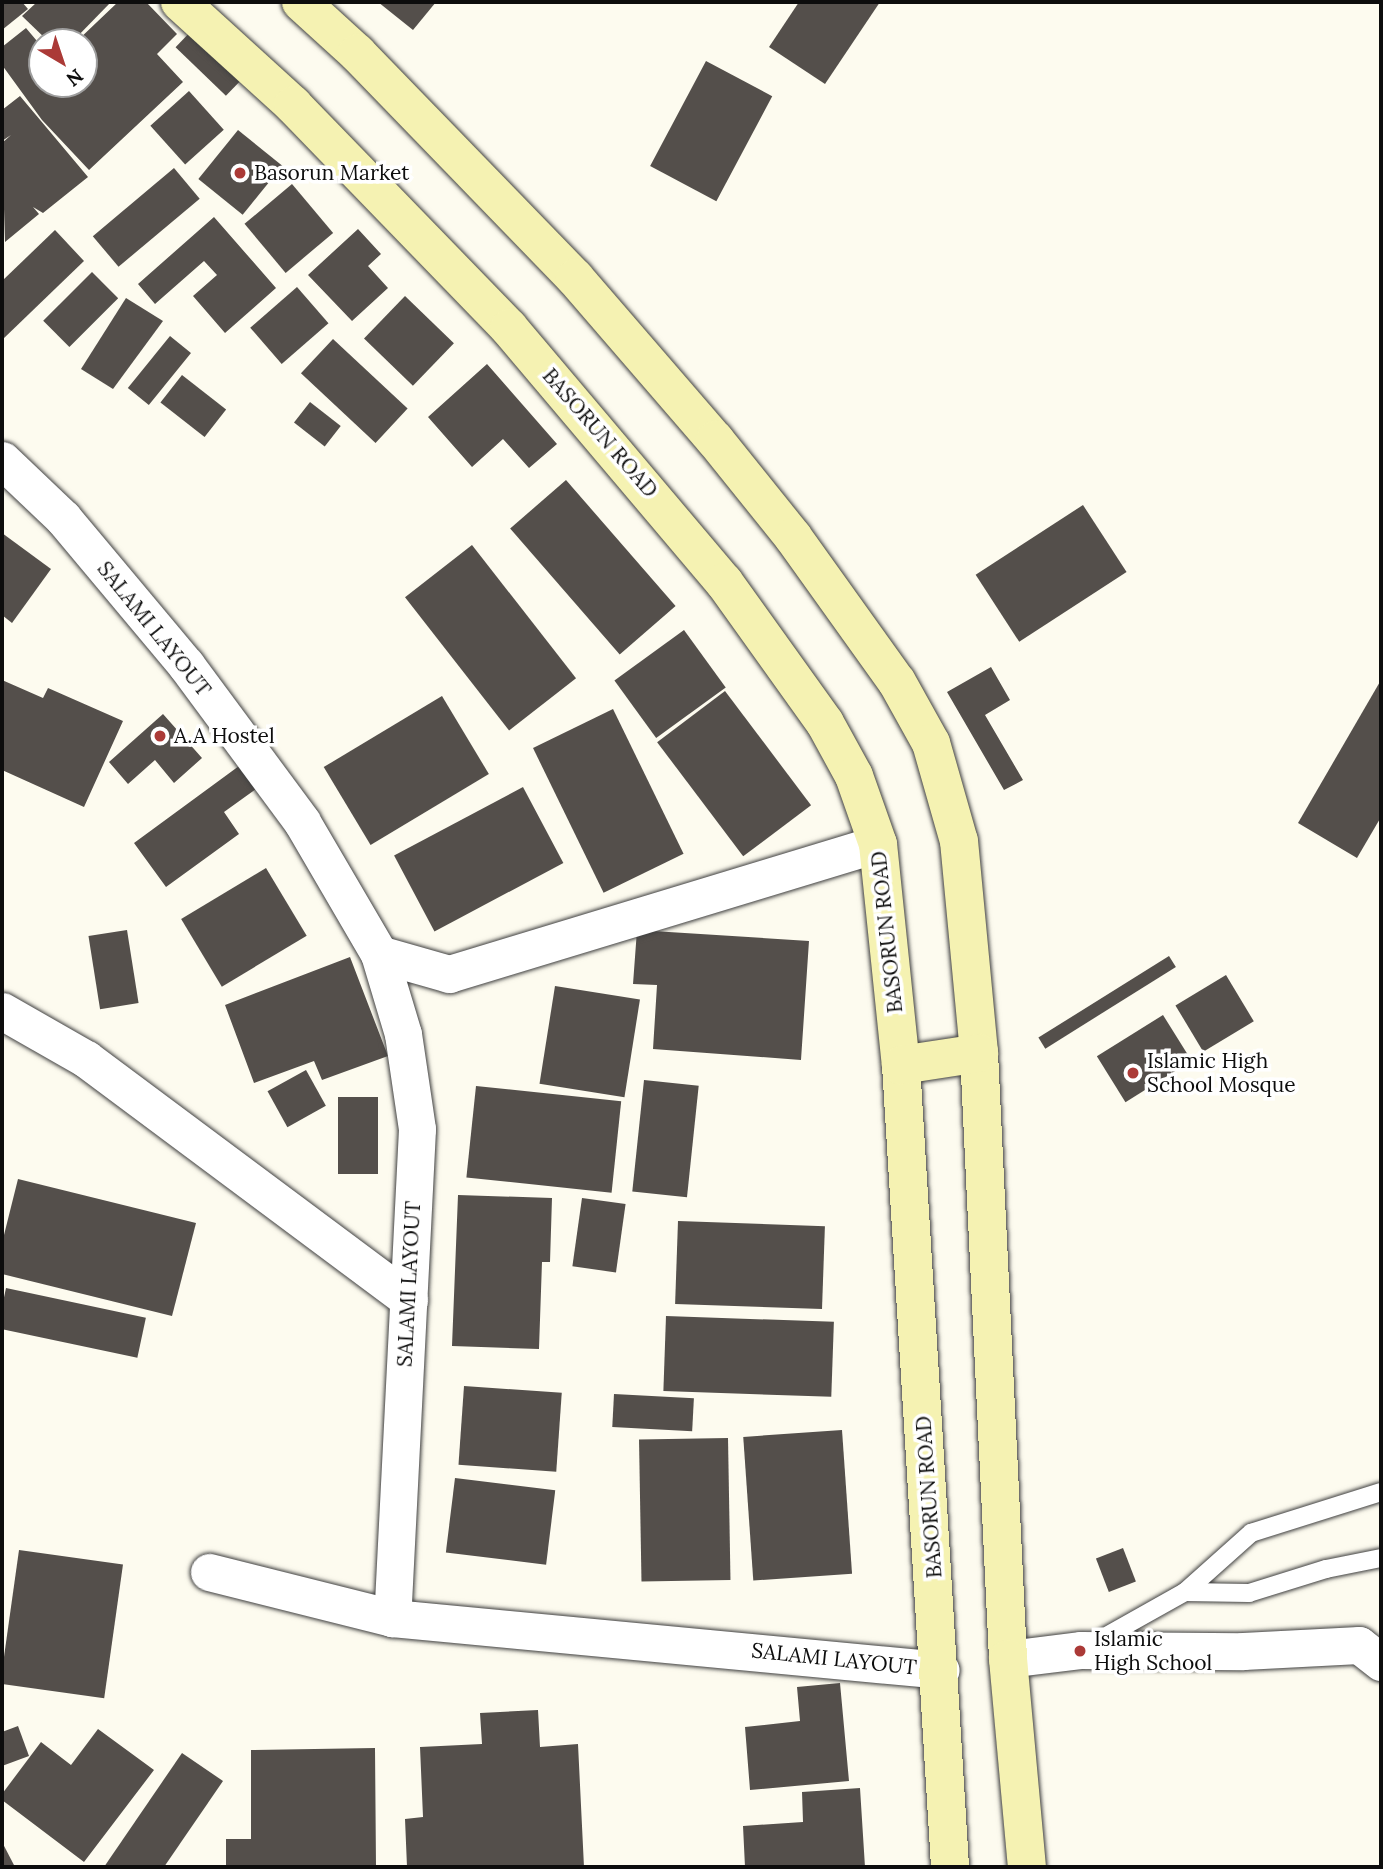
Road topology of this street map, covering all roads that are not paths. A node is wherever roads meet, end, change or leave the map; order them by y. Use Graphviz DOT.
graph roads {
  1 [pos="180,2"];
  2 [pos="301,2"];
  3 [pos="2,460"];
  4 [pos="878,844"];
  5 [pos="379,954"];
  6 [pos="2,1011"];
  7 [pos="979,1053"];
  8 [pos="901,1065"];
  9 [pos="409,1300"];
  10 [pos="1381,1492"];
  11 [pos="1381,1558"];
  12 [pos="209,1572"];
  13 [pos="1185,1592"];
  14 [pos="392,1618"];
  15 [pos="1082,1650"];
  16 [pos="1008,1659"];
  17 [pos="1381,1662"];
  18 [pos="941,1670"];
  19 [pos="950,1867"];
  20 [pos="1027,1867"];
  1 -- 4 [label="main road, BASORUN ROAD"];
  2 -- 7 [label="main road"];
  3 -- 5 [label="street, SALAMI LAYOUT"];
  4 -- 5 [label="street"];
  4 -- 8 [label="main road, BASORUN ROAD"];
  5 -- 9 [label="street, SALAMI LAYOUT"];
  6 -- 9 [label="street"];
  7 -- 8 [label="main road"];
  7 -- 16 [label="main road"];
  8 -- 18 [label="main road, BASORUN ROAD"];
  9 -- 14 [label="street, SALAMI LAYOUT"];
  10 -- 13 [label="lane"];
  11 -- 13 [label="lane"];
  12 -- 14 [label="street, SALAMI LAYOUT"];
  13 -- 15 [label="lane"];
  14 -- 18 [label="street, SALAMI LAYOUT"];
  15 -- 16 [label="street"];
  15 -- 17 [label="street"];
  16 -- 20 [label="main road"];
  18 -- 19 [label="main road, BASORUN ROAD"];
}
